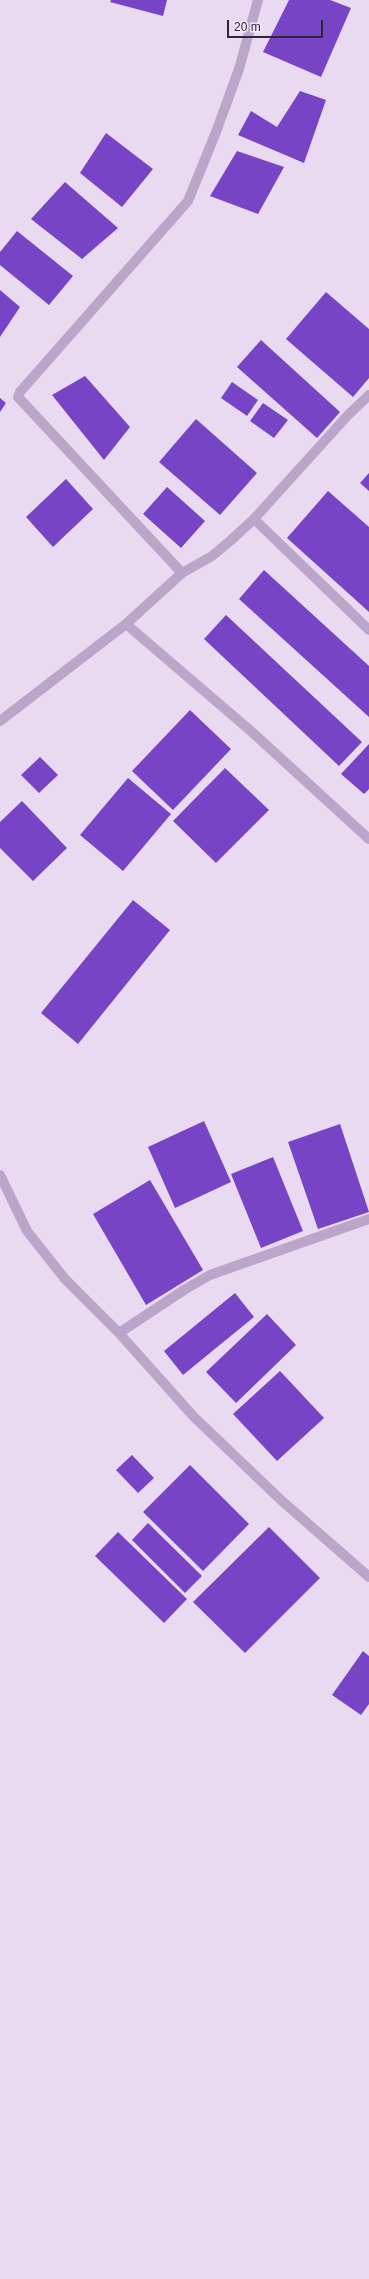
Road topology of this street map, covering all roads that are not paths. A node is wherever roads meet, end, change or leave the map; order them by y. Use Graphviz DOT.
graph roads {
  1 [pos="258,0"];
  2 [pos="369,396"];
  3 [pos="254,520"];
  4 [pos="182,573"];
  5 [pos="126,624"];
  6 [pos="369,630"];
  7 [pos="0,721"];
  8 [pos="369,839"];
  9 [pos="0,1176"];
  10 [pos="369,1219"];
  11 [pos="119,1333"];
  12 [pos="369,1577"];
  1 -- 4 [label="street"];
  2 -- 3 [label="street"];
  3 -- 4 [label="street"];
  3 -- 6 [label="street"];
  4 -- 5 [label="street"];
  5 -- 7 [label="street"];
  5 -- 8 [label="street"];
  9 -- 11 [label="street"];
  10 -- 11 [label="street"];
  11 -- 12 [label="street"];
}
